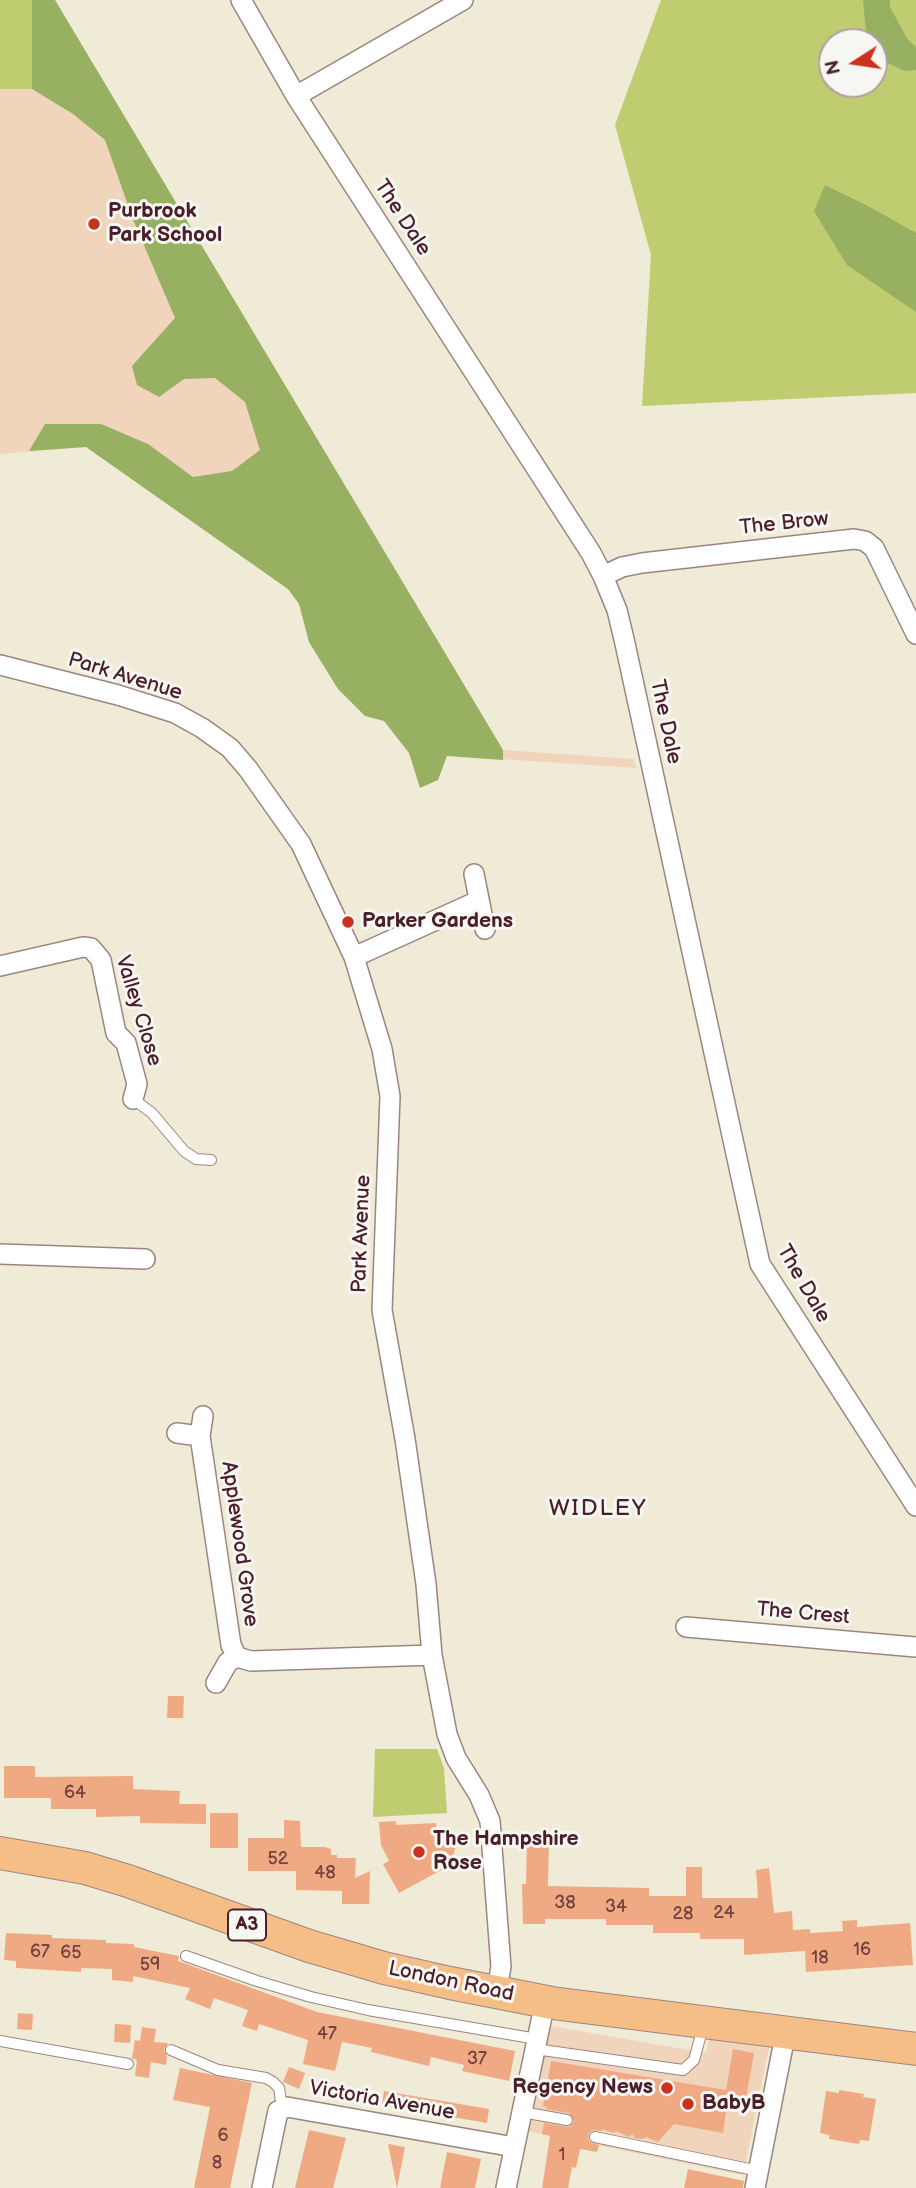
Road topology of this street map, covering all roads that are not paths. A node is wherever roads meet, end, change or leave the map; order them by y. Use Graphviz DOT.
graph roads {
  1 [pos="242,0"];
  2 [pos="463,0"];
  3 [pos="296,96"];
  4 [pos="603,576"];
  5 [pos="916,634"];
  6 [pos="0,665"];
  7 [pos="474,874"];
  8 [pos="478,901"];
  9 [pos="485,929"];
  10 [pos="354,957"];
  11 [pos="0,966"];
  12 [pos="133,1099"];
  13 [pos="211,1160"];
  14 [pos="0,1254"];
  15 [pos="145,1259"];
  16 [pos="203,1416"];
  17 [pos="177,1433"];
  18 [pos="200,1436"];
  19 [pos="916,1506"];
  20 [pos="686,1627"];
  21 [pos="916,1647"];
  22 [pos="432,1655"];
  23 [pos="237,1657"];
  24 [pos="216,1683"];
  25 [pos="0,1853"];
  26 [pos="186,1955"];
  27 [pos="496,1993"];
  28 [pos="545,2001"];
  29 [pos="705,2021"];
  30 [pos="786,2031"];
  31 [pos="0,2041"];
  32 [pos="536,2044"];
  33 [pos="916,2049"];
  34 [pos="171,2050"];
  35 [pos="128,2064"];
  36 [pos="282,2108"];
  37 [pos="522,2112"];
  38 [pos="567,2120"];
  39 [pos="595,2137"];
  40 [pos="514,2147"];
  41 [pos="757,2179"];
  42 [pos="262,2188"];
  43 [pos="506,2188"];
  1 -- 3 [label="street, The Dale"];
  2 -- 3 [label="street"];
  3 -- 4 [label="street, The Dale"];
  4 -- 5 [label="street, The Brow"];
  4 -- 19 [label="street, The Dale"];
  6 -- 10 [label="street, Park Avenue"];
  7 -- 8 [label="street"];
  8 -- 9 [label="street"];
  8 -- 10 [label="street"];
  10 -- 22 [label="street, Park Avenue"];
  11 -- 12 [label="street, Valley Close"];
  12 -- 13 [label="lane"];
  14 -- 15 [label="street"];
  16 -- 18 [label="street, Applewood Grove"];
  17 -- 18 [label="street, Applewood Grove"];
  18 -- 23 [label="street, Applewood Grove"];
  20 -- 21 [label="street, The Crest"];
  22 -- 23 [label="street, Applewood Grove"];
  22 -- 27 [label="street, Park Avenue"];
  23 -- 24 [label="street, Applewood Grove"];
  25 -- 27 [label="main road, London Road / A3"];
  26 -- 32 [label="lane"];
  27 -- 28 [label="main road, London Road / A3"];
  28 -- 29 [label="main road, London Road / A3"];
  28 -- 32 [label="street"];
  29 -- 30 [label="main road, London Road / A3"];
  29 -- 32 [label="lane"];
  30 -- 33 [label="main road, London Road / A3"];
  30 -- 41 [label="street"];
  31 -- 35 [label="lane"];
  32 -- 37 [label="street"];
  34 -- 36 [label="lane"];
  36 -- 40 [label="street, Victoria Avenue"];
  36 -- 42 [label="street, Victoria Avenue"];
  37 -- 38 [label="lane"];
  37 -- 40 [label="street"];
  39 -- 41 [label="lane"];
  40 -- 43 [label="street"];
}
